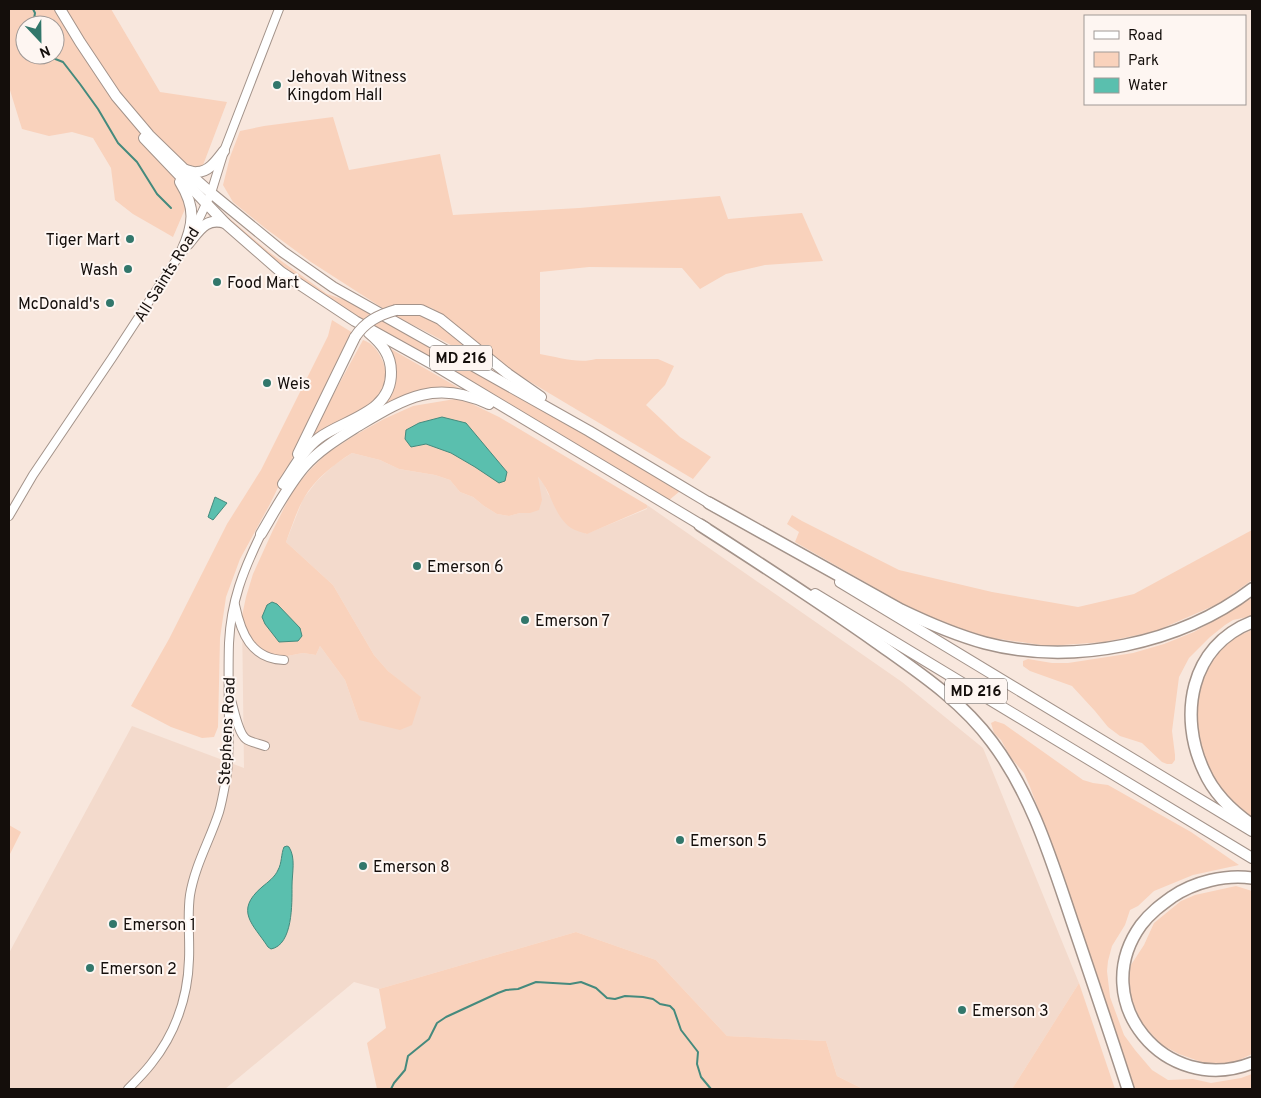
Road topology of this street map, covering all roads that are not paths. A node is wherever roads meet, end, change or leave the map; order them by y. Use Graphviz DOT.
graph roads {
  1 [pos="60,9"];
  2 [pos="279,9"];
  3 [pos="116,96"];
  4 [pos="154,150"];
  5 [pos="224,152"];
  6 [pos="184,169"];
  7 [pos="211,193"];
  8 [pos="206,204"];
  9 [pos="225,223"];
  10 [pos="182,251"];
  11 [pos="355,322"];
  12 [pos="589,431"];
  13 [pos="579,451"];
  14 [pos="283,484"];
  15 [pos="709,503"];
  16 [pos="9,516"];
  17 [pos="700,525"];
  18 [pos="261,534"];
  19 [pos="1252,589"];
  20 [pos="235,601"];
  21 [pos="1252,622"];
  22 [pos="284,660"];
  23 [pos="229,692"];
  24 [pos="265,746"];
  25 [pos="1252,825"];
  26 [pos="1252,831"];
  27 [pos="1252,858"];
  28 [pos="1252,878"];
  29 [pos="1252,1063"];
  30 [pos="128,1089"];
  31 [pos="1128,1089"];
  1 -- 3 [label="main road, MD 216"];
  2 -- 5 [label="street, All Saints Road"];
  3 -- 4 [label="main road, MD 216"];
  3 -- 6 [label="main road, MD 216"];
  4 -- 8 [label="main road, MD 216"];
  4 -- 10 [label="main road"];
  5 -- 6 [label="main road"];
  5 -- 7 [label="street, All Saints Road"];
  6 -- 7 [label="main road, MD 216"];
  7 -- 8 [label="street, All Saints Road"];
  7 -- 12 [label="main road, MD 216"];
  8 -- 9 [label="main road, MD 216"];
  8 -- 10 [label="street, All Saints Road"];
  9 -- 10 [label="main road"];
  9 -- 11 [label="main road, MD 216"];
  10 -- 16 [label="street, All Saints Road"];
  11 -- 13 [label="main road, MD 216"];
  11 -- 14 [label="main road"];
  12 -- 14 [label="main road, bridge"];
  12 -- 15 [label="main road, MD 216"];
  13 -- 17 [label="main road, MD 216"];
  13 -- 18 [label="main road"];
  14 -- 18 [label="main road"];
  15 -- 19 [label="highway"];
  15 -- 26 [label="main road, MD 216"];
  17 -- 27 [label="main road, MD 216"];
  17 -- 31 [label="highway"];
  18 -- 20 [label="street, Stephens Road"];
  20 -- 22 [label="street"];
  20 -- 23 [label="street, Stephens Road"];
  21 -- 25 [label="highway"];
  23 -- 24 [label="street"];
  23 -- 30 [label="street, Stephens Road"];
  28 -- 29 [label="highway"];
}
